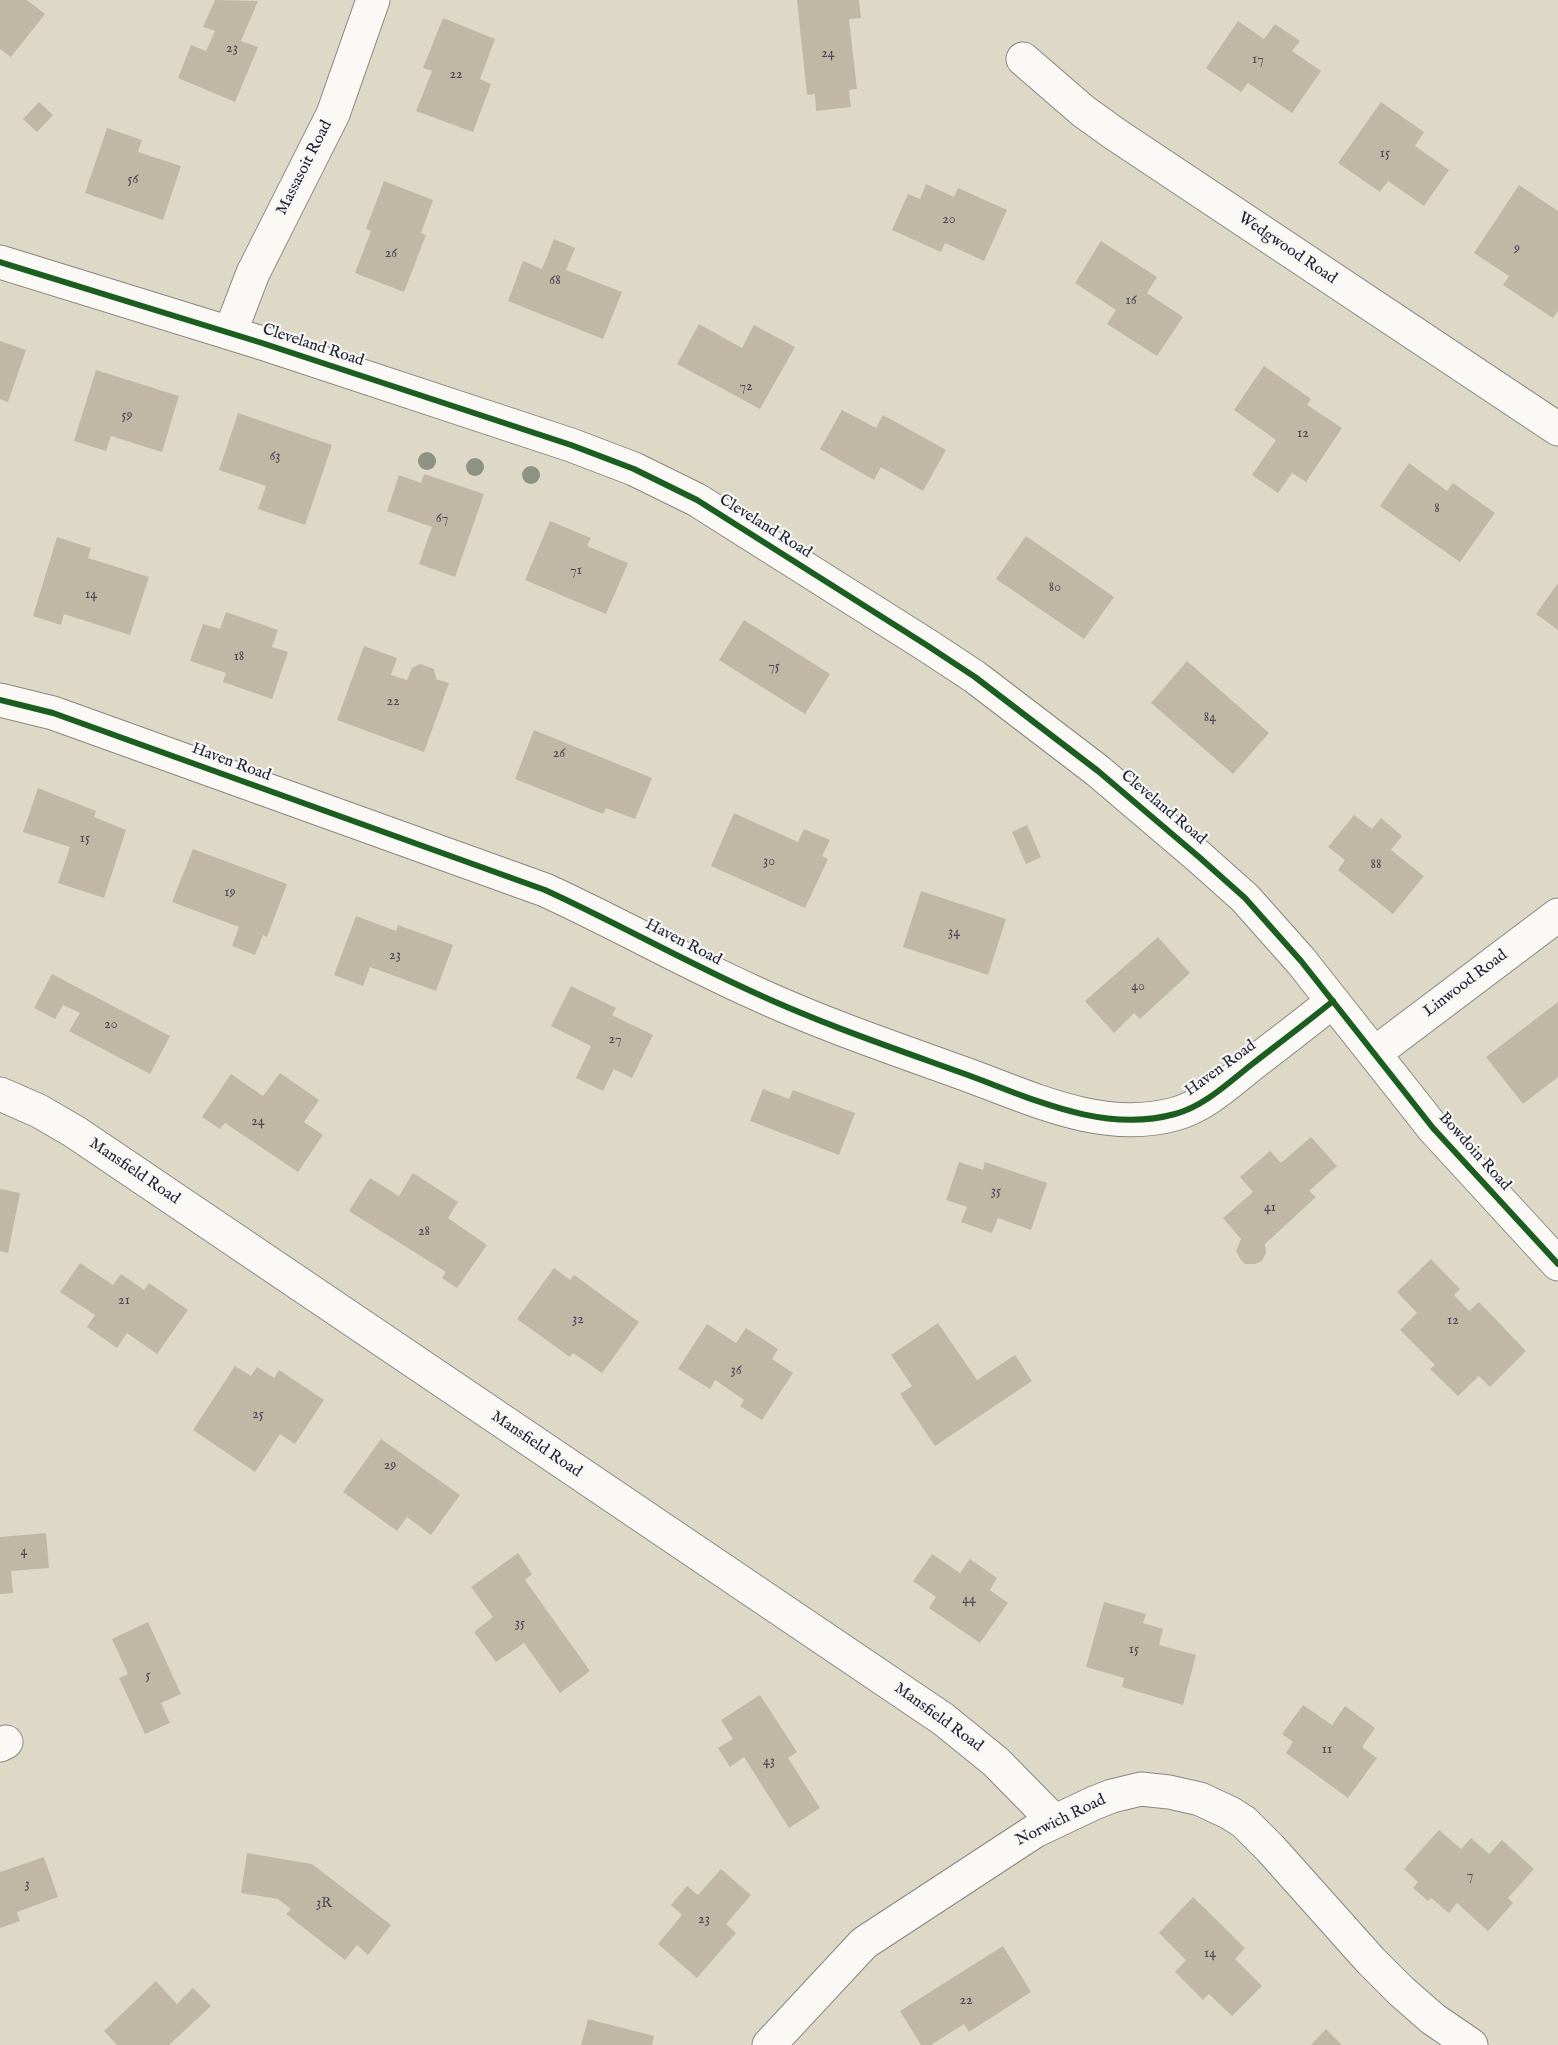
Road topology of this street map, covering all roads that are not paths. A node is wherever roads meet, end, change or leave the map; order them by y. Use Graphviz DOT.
graph roads {
  1 [pos="373,0"];
  2 [pos="1023,59"];
  3 [pos="0,262"];
  4 [pos="230,333"];
  5 [pos="1558,429"];
  6 [pos="0,700"];
  7 [pos="1558,915"];
  8 [pos="1333,1001"];
  9 [pos="1375,1053"];
  10 [pos="0,1095"];
  11 [pos="1558,1264"];
  12 [pos="1054,1821"];
  13 [pos="769,2045"];
  14 [pos="1470,2045"];
  1 -- 4 [label="street, Massasoit Road"];
  2 -- 5 [label="street, Wedgwood Road"];
  3 -- 4 [label="street, Cleveland Road"];
  4 -- 8 [label="street, Cleveland Road"];
  6 -- 8 [label="street, Haven Road"];
  7 -- 9 [label="street, Linwood Road"];
  8 -- 9 [label="street, Cleveland Road"];
  9 -- 11 [label="street, Bowdoin Road"];
  10 -- 12 [label="street, Mansfield Road"];
  12 -- 13 [label="street, Norwich Road"];
  12 -- 14 [label="street, Norwich Road"];
}
